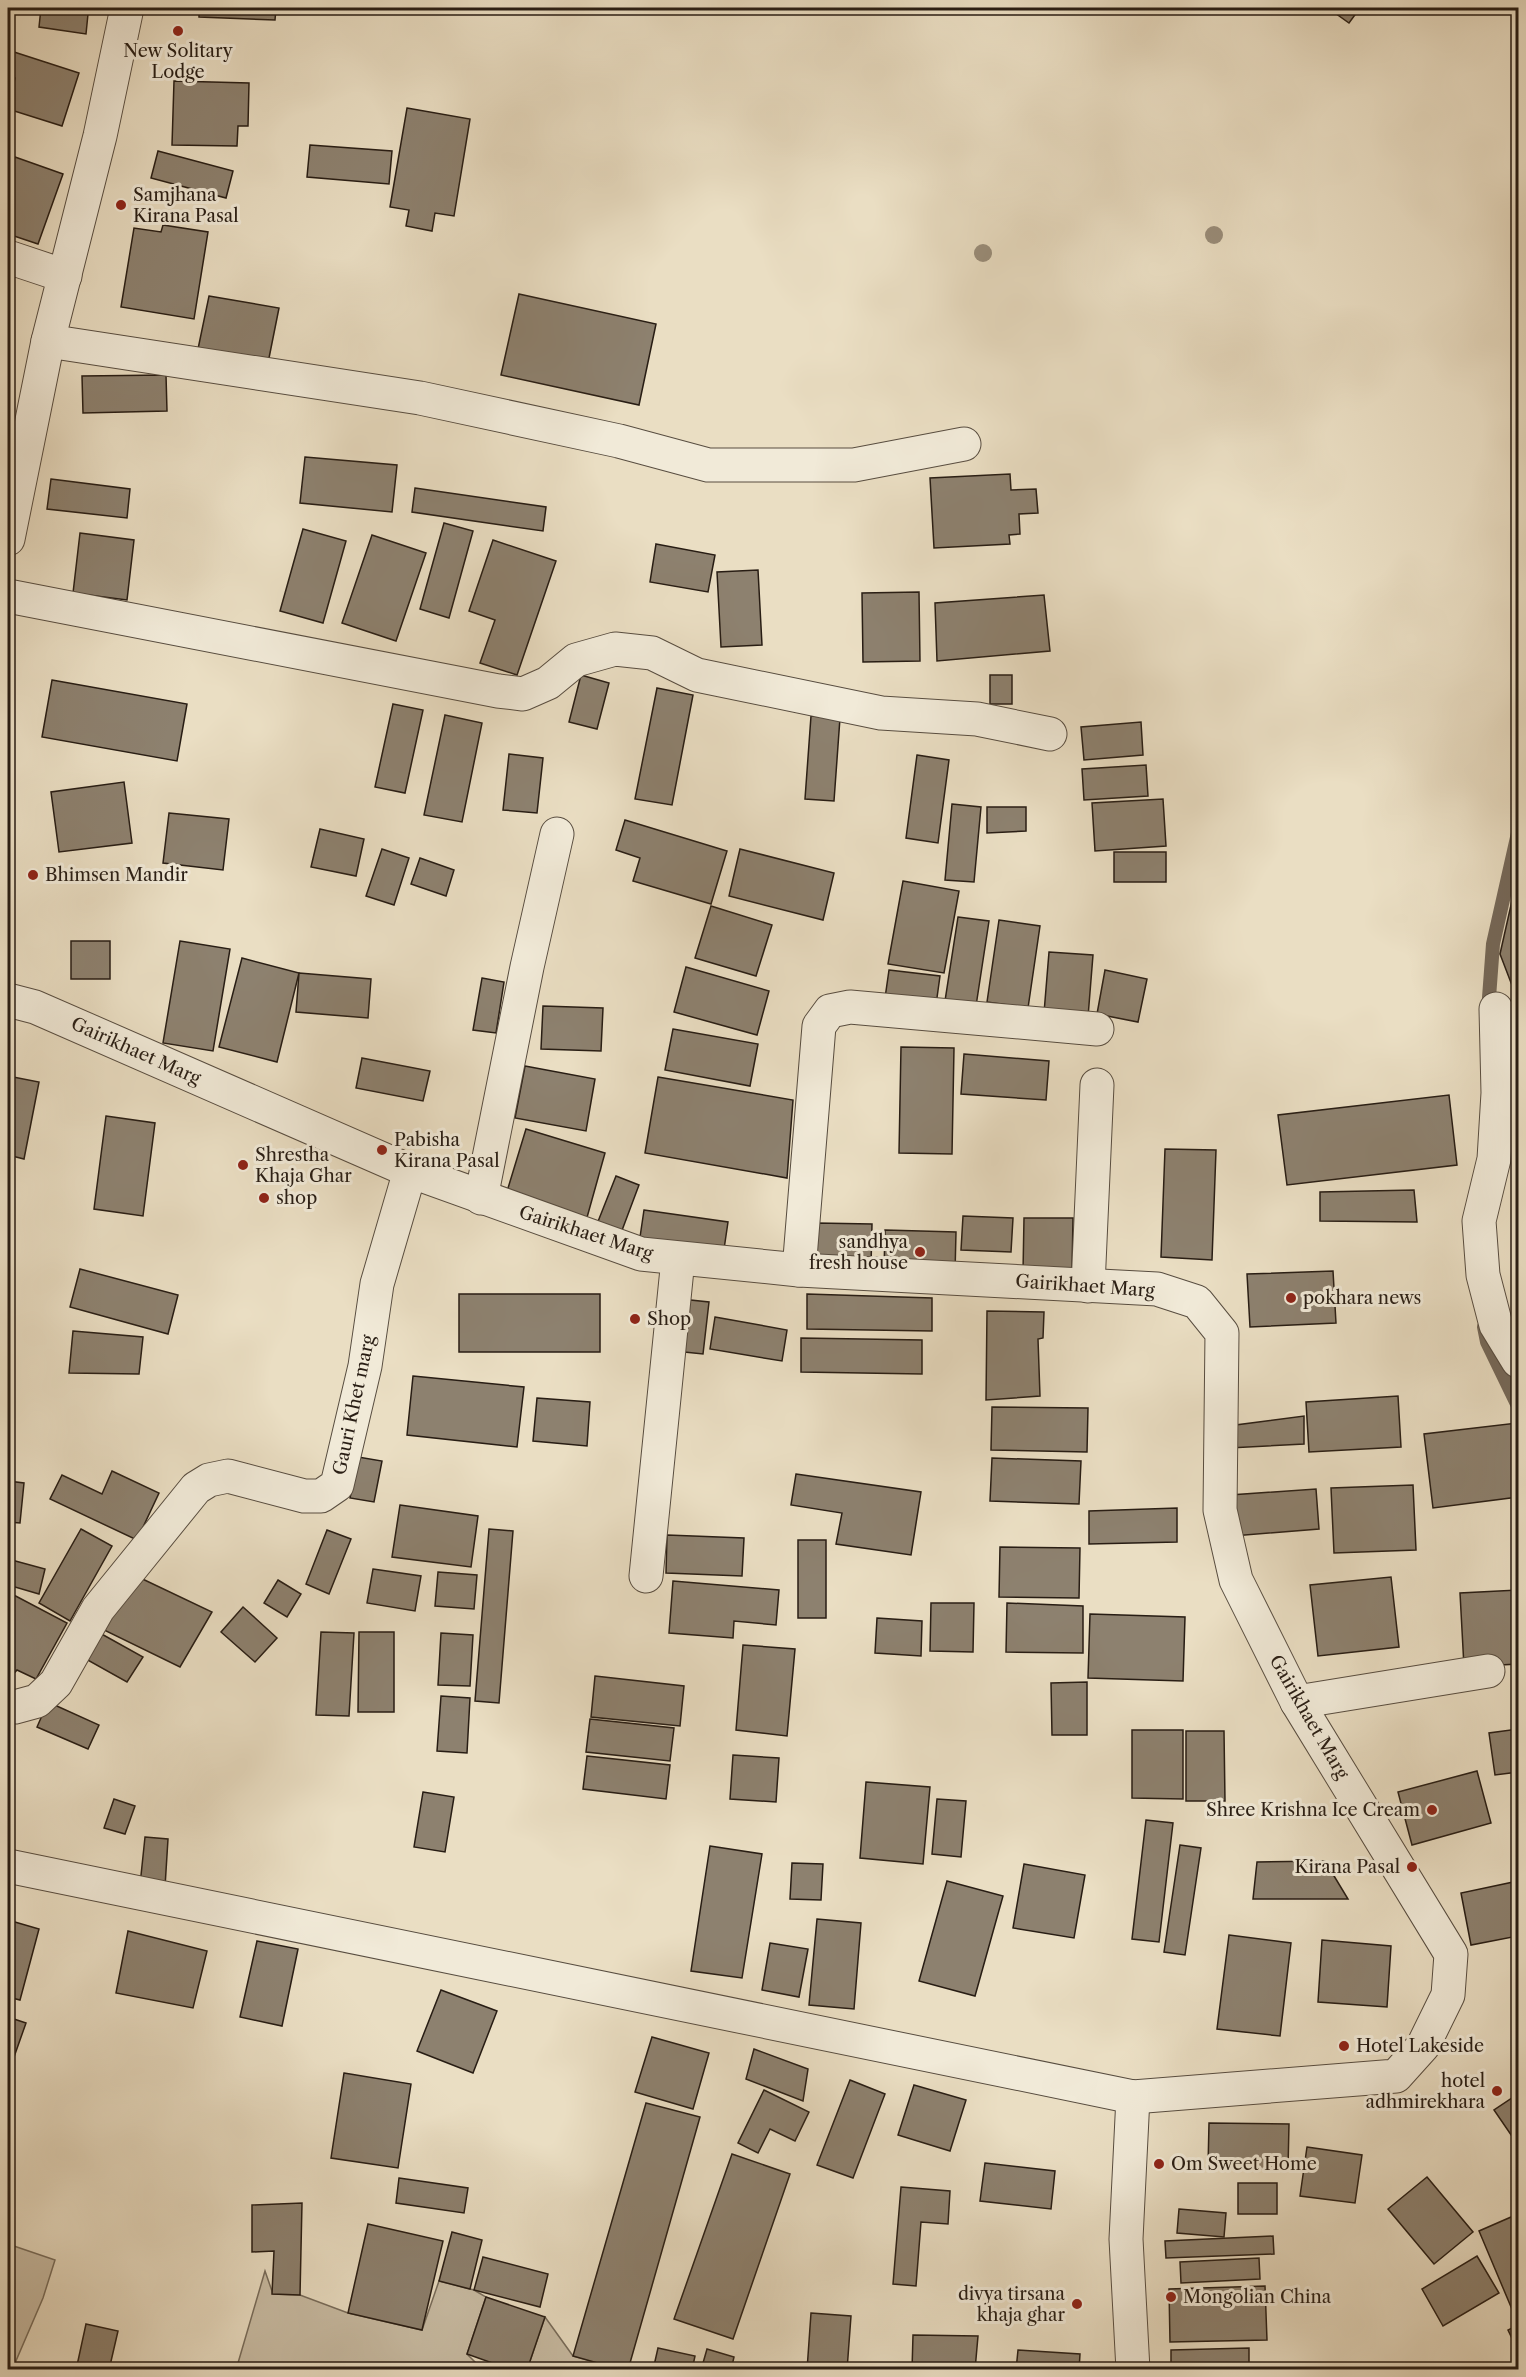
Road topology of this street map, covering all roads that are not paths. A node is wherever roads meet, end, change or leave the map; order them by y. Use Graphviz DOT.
graph roads {
  1 [pos="127,8"];
  2 [pos="8,257"];
  3 [pos="64,276"];
  4 [pos="48,341"];
  5 [pos="964,444"];
  6 [pos="8,539"];
  7 [pos="8,596"];
  8 [pos="1050,734"];
  9 [pos="557,834"];
  10 [pos="8,1000"];
  11 [pos="1496,1008"];
  12 [pos="1097,1029"];
  13 [pos="1097,1086"];
  14 [pos="1507,1139"];
  15 [pos="410,1171"];
  16 [pos="481,1198"];
  17 [pos="678,1259"];
  18 [pos="799,1270"];
  19 [pos="1088,1286"];
  20 [pos="1518,1360"];
  21 [pos="646,1576"];
  22 [pos="1488,1671"];
  23 [pos="1296,1702"];
  24 [pos="8,1706"];
  25 [pos="8,1866"];
  26 [pos="1133,2097"];
  27 [pos="1133,2370"];
  1 -- 3 [label="street"];
  2 -- 3 [label="street"];
  3 -- 4 [label="street"];
  4 -- 5 [label="street"];
  4 -- 6 [label="street"];
  7 -- 8 [label="street"];
  9 -- 16 [label="street"];
  10 -- 15 [label="street, Gairikhaet Marg"];
  11 -- 14 [label="street"];
  12 -- 18 [label="street"];
  13 -- 19 [label="street"];
  14 -- 20 [label="street"];
  15 -- 16 [label="street, Gairikhaet Marg"];
  15 -- 24 [label="street, Gauri Khet marg"];
  16 -- 17 [label="street, Gairikhaet Marg"];
  17 -- 18 [label="street, Gairikhaet Marg"];
  17 -- 21 [label="street"];
  18 -- 19 [label="street, Gairikhaet Marg"];
  19 -- 23 [label="street, Gairikhaet Marg"];
  22 -- 23 [label="street"];
  23 -- 26 [label="street, Gairikhaet Marg"];
  25 -- 26 [label="street, Gairikhaet Marg"];
  26 -- 27 [label="street"];
}
